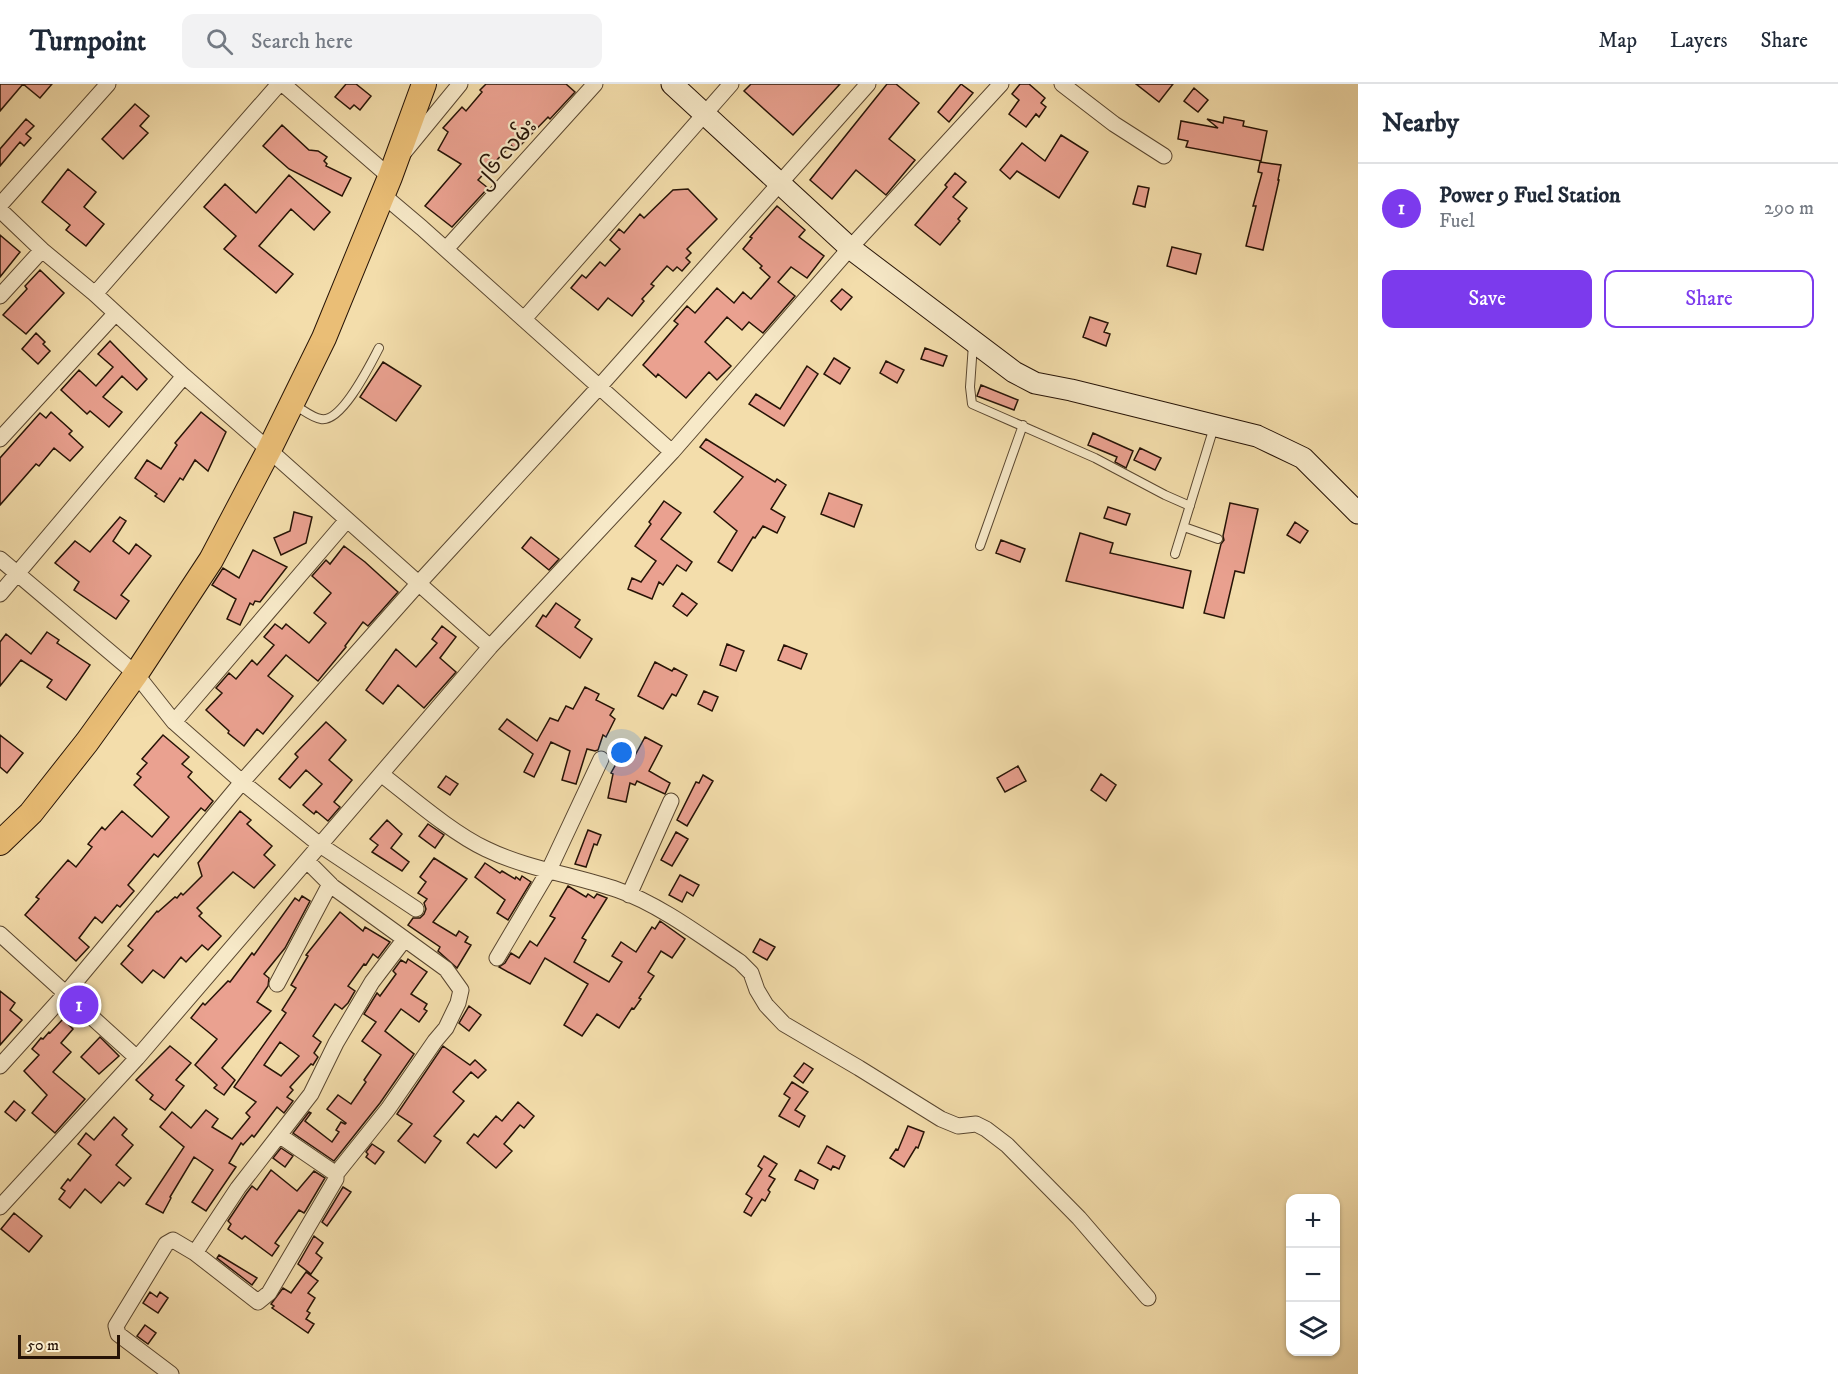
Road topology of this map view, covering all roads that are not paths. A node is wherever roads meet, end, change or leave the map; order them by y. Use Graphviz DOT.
graph roads {
  1 [pos="108,84"];
  2 [pos="281,84"];
  3 [pos="424,84"];
  4 [pos="460,84"];
  5 [pos="596,84"];
  6 [pos="672,84"];
  7 [pos="731,84"];
  8 [pos="868,84"];
  9 [pos="1001,84"];
  10 [pos="1062,84"];
  11 [pos="704,115"];
  12 [pos="1164,156"];
  13 [pos="389,178"];
  14 [pos="779,182"];
  15 [pos="0,205"];
  16 [pos="0,210"];
  17 [pos="850,248"];
  18 [pos="446,249"];
  19 [pos="42,250"];
  20 [pos="95,294"];
  21 [pos="0,296"];
  22 [pos="115,314"];
  23 [pos="524,319"];
  24 [pos="973,343"];
  25 [pos="379,348"];
  26 [pos="184,376"];
  27 [pos="599,387"];
  28 [pos="292,404"];
  29 [pos="1023,425"];
  30 [pos="1215,426"];
  31 [pos="0,440"];
  32 [pos="269,450"];
  33 [pos="672,452"];
  34 [pos="1190,506"];
  35 [pos="1358,513"];
  36 [pos="347,519"];
  37 [pos="1184,527"];
  38 [pos="1218,539"];
  39 [pos="980,546"];
  40 [pos="1175,555"];
  41 [pos="0,559"];
  42 [pos="16,572"];
  43 [pos="418,584"];
  44 [pos="0,594"];
  45 [pos="490,647"];
  46 [pos="136,674"];
  47 [pos="174,722"];
  48 [pos="601,759"];
  49 [pos="381,774"];
  50 [pos="242,782"];
  51 [pos="671,801"];
  52 [pos="0,843"];
  53 [pos="320,845"];
  54 [pos="307,861"];
  55 [pos="549,870"];
  56 [pos="330,884"];
  57 [pos="629,895"];
  58 [pos="416,909"];
  59 [pos="0,934"];
  60 [pos="404,939"];
  61 [pos="497,958"];
  62 [pos="277,984"];
  63 [pos="67,992"];
  64 [pos="137,1058"];
  65 [pos="0,1066"];
  66 [pos="279,1135"];
  67 [pos="336,1174"];
  68 [pos="0,1207"];
  69 [pos="195,1253"];
  70 [pos="1148,1298"];
  71 [pos="171,1374"];
  1 -- 15 [label="street"];
  2 -- 13 [label="street"];
  2 -- 20 [label="street"];
  3 -- 13 [label="main road"];
  4 -- 13 [label="street"];
  5 -- 18 [label="street, ၂၆ လမ်း"];
  6 -- 11 [label="street"];
  7 -- 11 [label="street"];
  8 -- 14 [label="street"];
  9 -- 17 [label="street"];
  10 -- 12 [label="street"];
  11 -- 14 [label="street"];
  11 -- 23 [label="street"];
  13 -- 18 [label="street"];
  13 -- 28 [label="main road"];
  14 -- 17 [label="street"];
  14 -- 27 [label="street"];
  16 -- 19 [label="street"];
  17 -- 24 [label="street"];
  17 -- 33 [label="street"];
  18 -- 23 [label="street"];
  19 -- 20 [label="street"];
  19 -- 21 [label="street"];
  20 -- 22 [label="street"];
  22 -- 26 [label="street"];
  22 -- 31 [label="street"];
  23 -- 27 [label="street"];
  24 -- 29 [label="lane"];
  24 -- 30 [label="street"];
  25 -- 28 [label="lane"];
  26 -- 32 [label="street"];
  26 -- 42 [label="street"];
  27 -- 33 [label="street"];
  27 -- 43 [label="street"];
  28 -- 32 [label="main road"];
  29 -- 34 [label="lane"];
  29 -- 39 [label="lane"];
  30 -- 34 [label="lane"];
  30 -- 35 [label="street"];
  32 -- 36 [label="street"];
  32 -- 46 [label="main road"];
  33 -- 45 [label="street"];
  34 -- 37 [label="lane"];
  36 -- 43 [label="street"];
  36 -- 47 [label="street"];
  37 -- 38 [label="lane"];
  37 -- 40 [label="lane"];
  41 -- 42 [label="street"];
  42 -- 44 [label="street"];
  42 -- 46 [label="street"];
  43 -- 45 [label="street"];
  43 -- 50 [label="street"];
  45 -- 49 [label="street"];
  46 -- 47 [label="street"];
  46 -- 52 [label="main road"];
  47 -- 50 [label="street"];
  48 -- 55 [label="street"];
  49 -- 53 [label="street"];
  49 -- 55 [label="street"];
  50 -- 53 [label="street"];
  50 -- 63 [label="street"];
  51 -- 57 [label="street"];
  53 -- 54 [label="street"];
  53 -- 58 [label="street"];
  54 -- 56 [label="street"];
  54 -- 64 [label="street"];
  55 -- 57 [label="street"];
  55 -- 61 [label="street"];
  56 -- 60 [label="street"];
  56 -- 62 [label="street"];
  57 -- 70 [label="street"];
  59 -- 63 [label="street"];
  60 -- 66 [label="street"];
  60 -- 67 [label="street"];
  63 -- 64 [label="street"];
  63 -- 65 [label="street"];
  64 -- 68 [label="street"];
  66 -- 67 [label="street"];
  66 -- 69 [label="street"];
  67 -- 69 [label="street"];
  69 -- 71 [label="street"];
}
